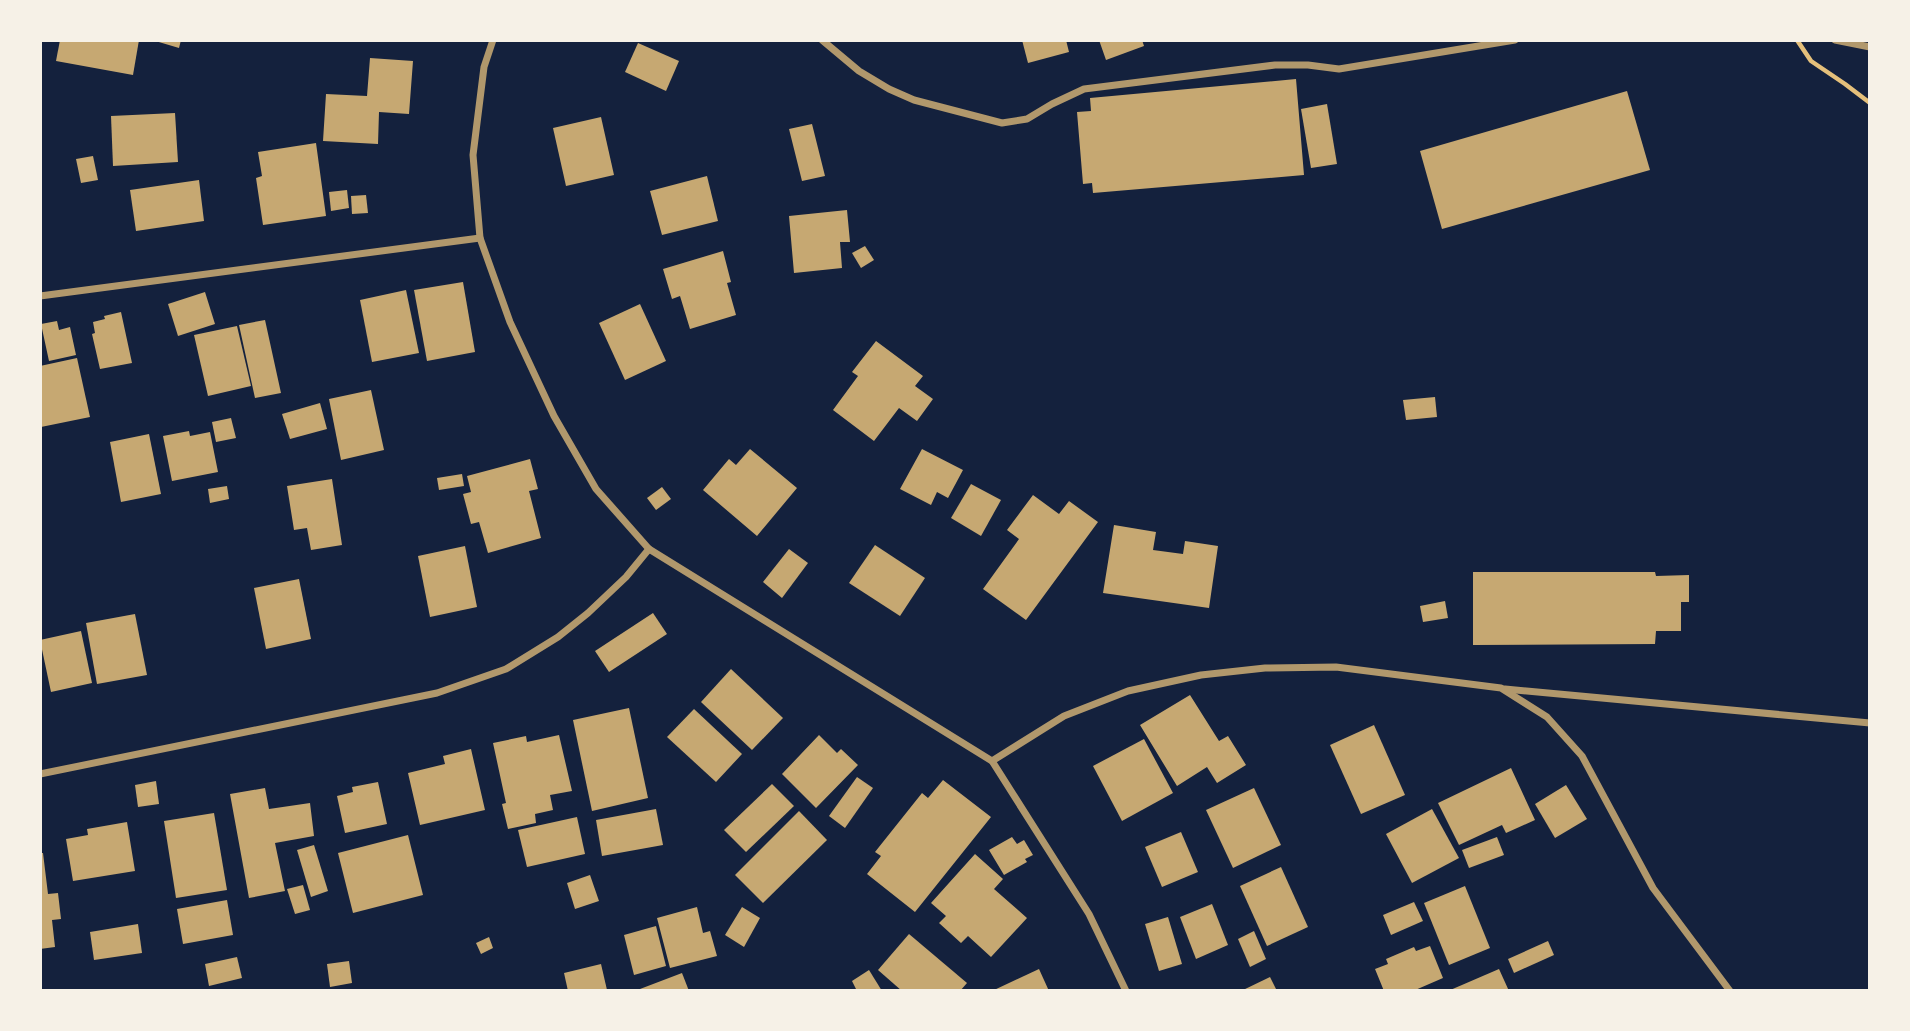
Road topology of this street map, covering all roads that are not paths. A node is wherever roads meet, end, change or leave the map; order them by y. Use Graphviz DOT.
graph roads {
  1 [pos="494,40"];
  2 [pos="822,40"];
  3 [pos="1515,40"];
  4 [pos="1835,40"];
  5 [pos="1870,47"];
  6 [pos="480,238"];
  7 [pos="40,296"];
  8 [pos="649,549"];
  9 [pos="1501,688"];
  10 [pos="1870,723"];
  11 [pos="992,761"];
  12 [pos="40,774"];
  13 [pos="1126,991"];
  14 [pos="1730,991"];
  1 -- 6 [label="street"];
  2 -- 3 [label="street"];
  4 -- 5 [label="street"];
  6 -- 7 [label="street"];
  6 -- 8 [label="street"];
  8 -- 11 [label="street"];
  8 -- 12 [label="street"];
  9 -- 10 [label="street"];
  9 -- 11 [label="street"];
  9 -- 14 [label="street"];
  11 -- 13 [label="street"];
}
